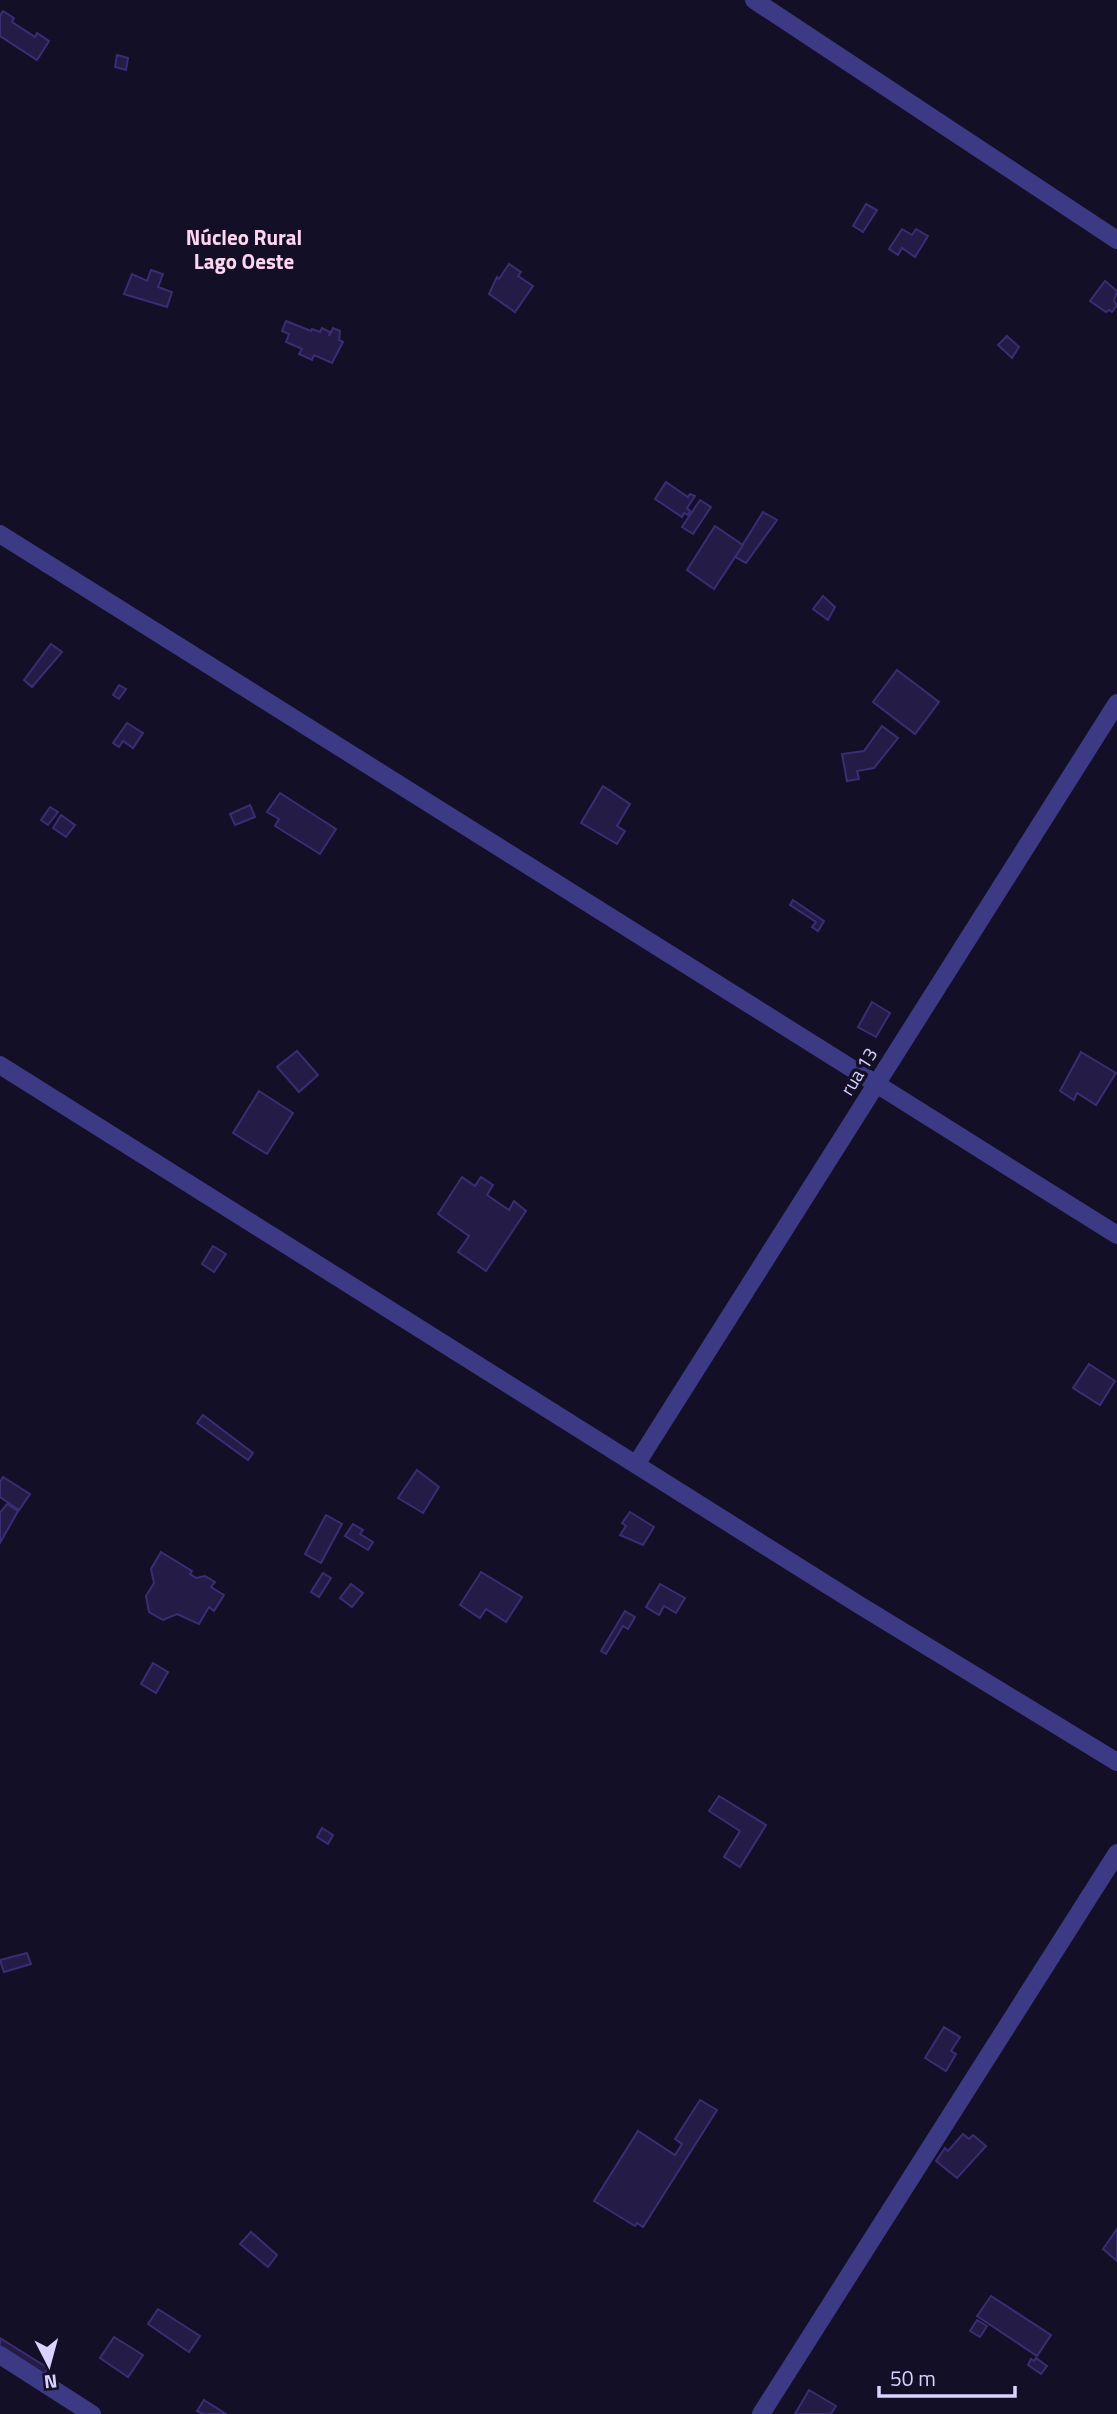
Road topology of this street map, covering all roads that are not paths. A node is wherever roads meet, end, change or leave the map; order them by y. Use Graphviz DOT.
graph roads {
  1 [pos="754,0"];
  2 [pos="1117,240"];
  3 [pos="0,534"];
  4 [pos="1117,703"];
  5 [pos="0,1065"];
  6 [pos="875,1082"];
  7 [pos="1117,1235"];
  8 [pos="637,1462"];
  9 [pos="1117,1762"];
  10 [pos="1117,1853"];
  11 [pos="0,2355"];
  12 [pos="92,2414"];
  13 [pos="761,2414"];
  1 -- 2 [label="street"];
  3 -- 6 [label="street"];
  4 -- 6 [label="street, rua 13"];
  5 -- 8 [label="street"];
  6 -- 7 [label="street"];
  6 -- 8 [label="street, rua 13"];
  8 -- 9 [label="street"];
  10 -- 13 [label="street"];
  11 -- 12 [label="street"];
}
